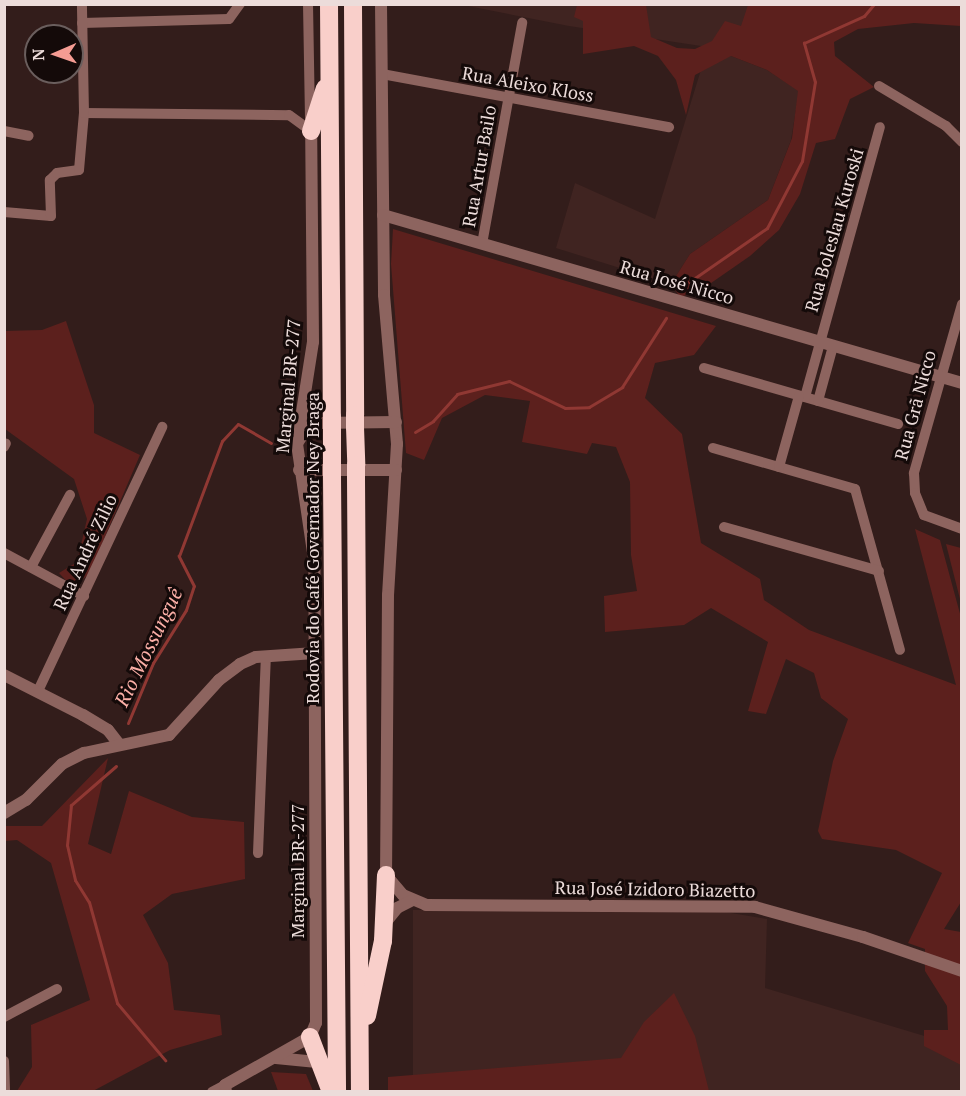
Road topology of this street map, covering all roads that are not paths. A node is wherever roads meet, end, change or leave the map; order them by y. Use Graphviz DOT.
graph roads {
  1 [pos="82,4"];
  2 [pos="240,4"];
  3 [pos="308,4"];
  4 [pos="329,4"];
  5 [pos="353,4"];
  6 [pos="381,4"];
  7 [pos="82,23"];
  8 [pos="522,23"];
  9 [pos="382,74"];
  10 [pos="330,75"];
  11 [pos="879,86"];
  12 [pos="508,97"];
  13 [pos="84,113"];
  14 [pos="669,127"];
  15 [pos="880,127"];
  16 [pos="4,131"];
  17 [pos="311,131"];
  18 [pos="29,136"];
  19 [pos="962,142"];
  20 [pos="4,212"];
  21 [pos="383,215"];
  22 [pos="482,244"];
  23 [pos="962,304"];
  24 [pos="819,342"];
  25 [pos="833,346"];
  26 [pos="704,368"];
  27 [pos="940,377"];
  28 [pos="962,383"];
  29 [pos="802,397"];
  30 [pos="818,401"];
  31 [pos="396,422"];
  32 [pos="898,424"];
  33 [pos="162,427"];
  34 [pos="297,444"];
  35 [pos="713,448"];
  36 [pos="779,466"];
  37 [pos="299,470"];
  38 [pos="396,470"];
  39 [pos="70,495"];
  40 [pos="724,527"];
  41 [pos="962,529"];
  42 [pos="4,553"];
  43 [pos="31,567"];
  44 [pos="879,571"];
  45 [pos="84,596"];
  46 [pos="900,650"];
  47 [pos="315,653"];
  48 [pos="266,656"];
  49 [pos="4,675"];
  50 [pos="38,691"];
  51 [pos="120,744"];
  52 [pos="4,813"];
  53 [pos="258,853"];
  54 [pos="386,875"];
  55 [pos="411,901"];
  56 [pos="385,924"];
  57 [pos="962,971"];
  58 [pos="57,988"];
  59 [pos="4,1017"];
  60 [pos="310,1037"];
  61 [pos="360,1047"];
  62 [pos="274,1059"];
  63 [pos="4,1061"];
  64 [pos="317,1062"];
  65 [pos="225,1088"];
  66 [pos="5,1092"];
  67 [pos="212,1092"];
  68 [pos="331,1092"];
  69 [pos="337,1092"];
  70 [pos="360,1092"];
  1 -- 7 [label="street"];
  2 -- 7 [label="street"];
  3 -- 17 [label="street"];
  4 -- 10 [label="highway, Rodovia do Café Governador Ney Braga"];
  5 -- 61 [label="highway"];
  6 -- 9 [label="street"];
  7 -- 13 [label="street"];
  8 -- 12 [label="street, Rua Artur Bailo"];
  9 -- 12 [label="street, Rua Aleixo Kloss"];
  9 -- 21 [label="street"];
  10 -- 17 [label="highway"];
  10 -- 69 [label="highway, Rodovia do Café Governador Ney Braga"];
  11 -- 19 [label="street"];
  12 -- 14 [label="street, Rua Aleixo Kloss"];
  12 -- 22 [label="street, Rua Artur Bailo"];
  13 -- 17 [label="street"];
  13 -- 20 [label="street"];
  15 -- 24 [label="street, Rua Boleslau Kuroski"];
  16 -- 18 [label="street"];
  17 -- 34 [label="street, Marginal BR-277"];
  21 -- 22 [label="street, Rua José Nicco"];
  21 -- 31 [label="street"];
  22 -- 24 [label="street, Rua José Nicco"];
  23 -- 27 [label="street, Rua Grã Nicco"];
  24 -- 25 [label="street, Rua José Nicco"];
  24 -- 29 [label="street, Rua Boleslau Kuroski"];
  25 -- 27 [label="street, Rua José Nicco"];
  25 -- 30 [label="street"];
  26 -- 29 [label="street"];
  27 -- 28 [label="street, Rua José Nicco"];
  27 -- 41 [label="street, Rua Grã Nicco"];
  29 -- 30 [label="street"];
  29 -- 36 [label="street, Rua Boleslau Kuroski"];
  30 -- 32 [label="street"];
  31 -- 34 [label="street"];
  31 -- 38 [label="street"];
  33 -- 45 [label="street, Rua André Zilio"];
  34 -- 37 [label="street, Marginal BR-277"];
  35 -- 36 [label="street"];
  36 -- 44 [label="street"];
  37 -- 38 [label="street"];
  37 -- 47 [label="street, Marginal BR-277"];
  38 -- 54 [label="street"];
  39 -- 43 [label="street"];
  40 -- 44 [label="street"];
  42 -- 43 [label="street"];
  43 -- 45 [label="street"];
  44 -- 46 [label="street"];
  45 -- 50 [label="street, Rua André Zilio"];
  47 -- 48 [label="street"];
  47 -- 60 [label="street, Marginal BR-277"];
  48 -- 51 [label="street"];
  48 -- 53 [label="street"];
  49 -- 50 [label="street"];
  50 -- 51 [label="street"];
  51 -- 52 [label="street"];
  54 -- 55 [label="street"];
  54 -- 56 [label="highway"];
  55 -- 56 [label="street"];
  55 -- 57 [label="street, Rua José Izidoro Biazetto"];
  56 -- 61 [label="highway"];
  58 -- 59 [label="street"];
  60 -- 62 [label="street"];
  60 -- 64 [label="highway"];
  61 -- 70 [label="highway"];
  62 -- 64 [label="street"];
  62 -- 65 [label="street"];
  63 -- 66 [label="street"];
  64 -- 68 [label="highway"];
  65 -- 67 [label="street"];
}
